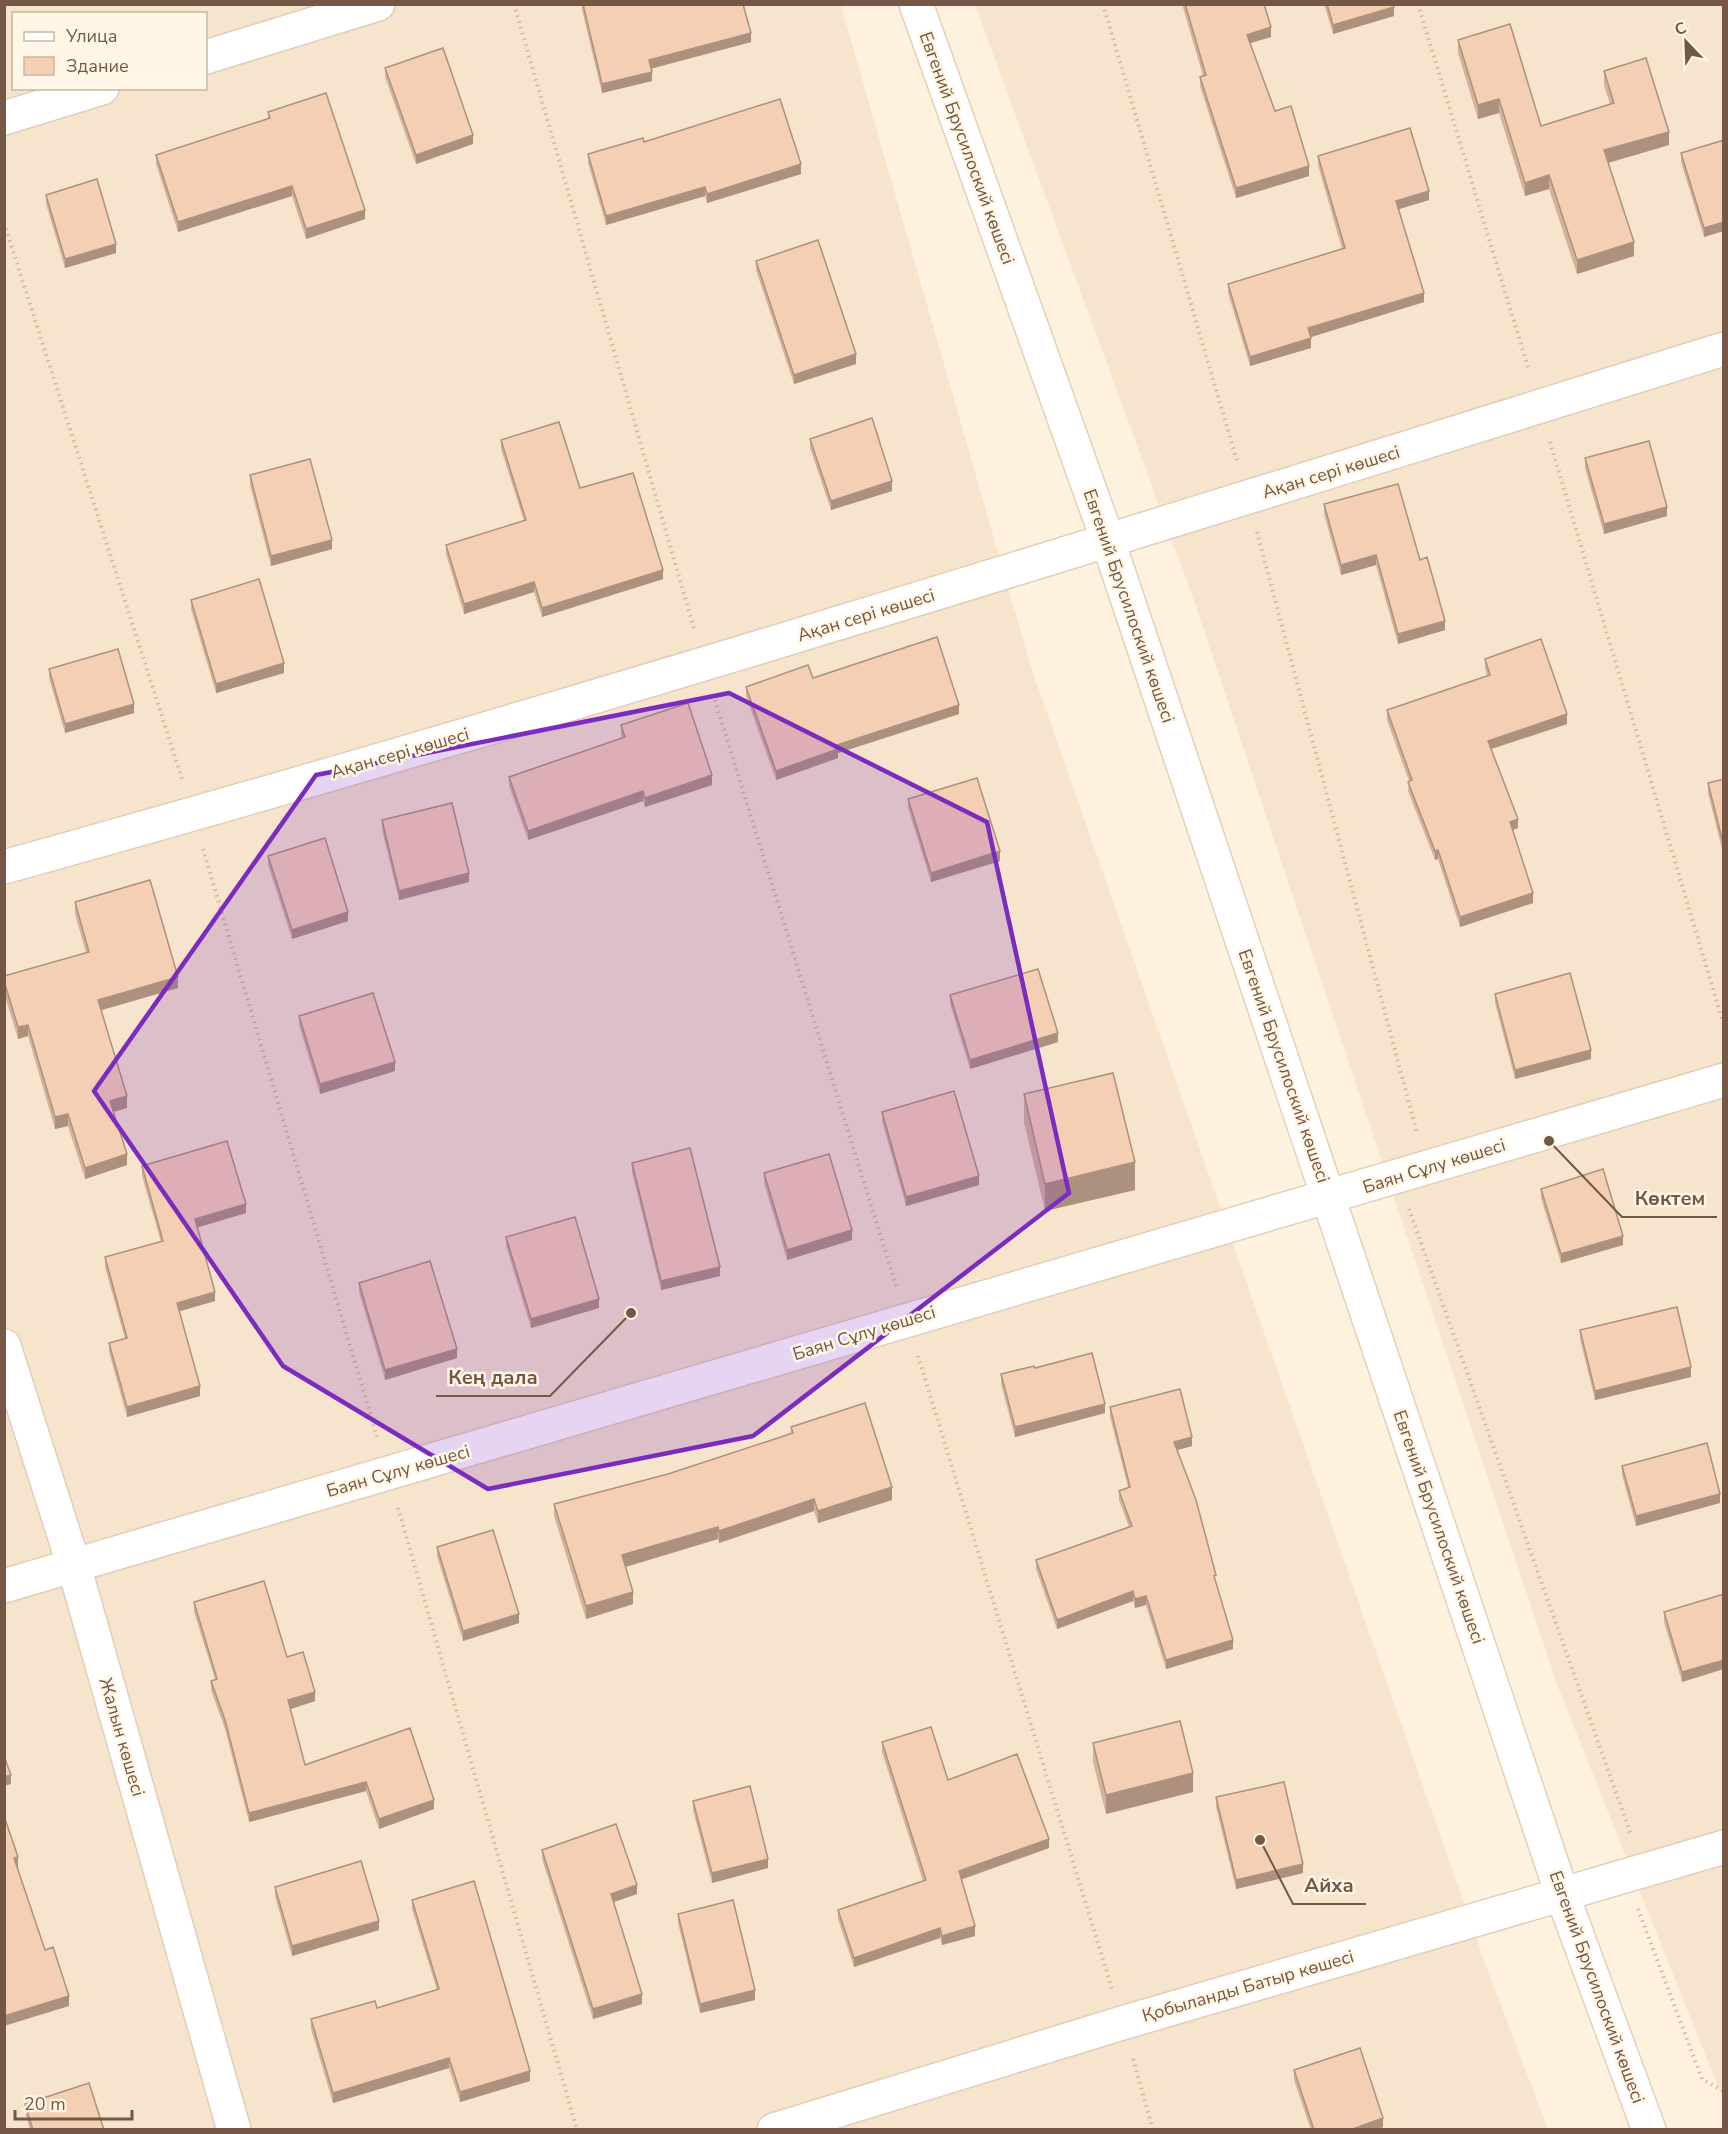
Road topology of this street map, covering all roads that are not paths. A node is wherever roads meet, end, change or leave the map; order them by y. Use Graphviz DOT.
graph roads {
  1 [pos="378,4"];
  2 [pos="916,4"];
  3 [pos="207,57"];
  4 [pos="95,90"];
  5 [pos="4,118"];
  6 [pos="1724,350"];
  7 [pos="1108,541"];
  8 [pos="4,867"];
  9 [pos="1724,1080"];
  10 [pos="1328,1197"];
  11 [pos="4,1346"];
  12 [pos="74,1566"];
  13 [pos="4,1586"];
  14 [pos="1724,1847"];
  15 [pos="1562,1894"];
  16 [pos="234,2130"];
  17 [pos="774,2130"];
  18 [pos="1649,2130"];
  1 -- 3 [label="street"];
  2 -- 7 [label="street, Евгений Брусилоский көшесі"];
  4 -- 5 [label="street"];
  6 -- 7 [label="street, Ақан сері көшесі"];
  7 -- 8 [label="street, Ақан сері көшесі"];
  7 -- 10 [label="street, Евгений Брусилоский көшесі"];
  9 -- 10 [label="street, Баян Сұлу көшесі"];
  10 -- 12 [label="street, Баян Сұлу көшесі"];
  10 -- 15 [label="street, Евгений Брусилоский көшесі"];
  11 -- 12 [label="street, Жалын көшесі"];
  12 -- 13 [label="street, Баян Сұлу көшесі"];
  12 -- 16 [label="street, Жалын көшесі"];
  14 -- 15 [label="street, Қобыланды Батыр көшесі"];
  15 -- 17 [label="street, Қобыланды Батыр көшесі"];
  15 -- 18 [label="street, Евгений Брусилоский көшесі"];
}
